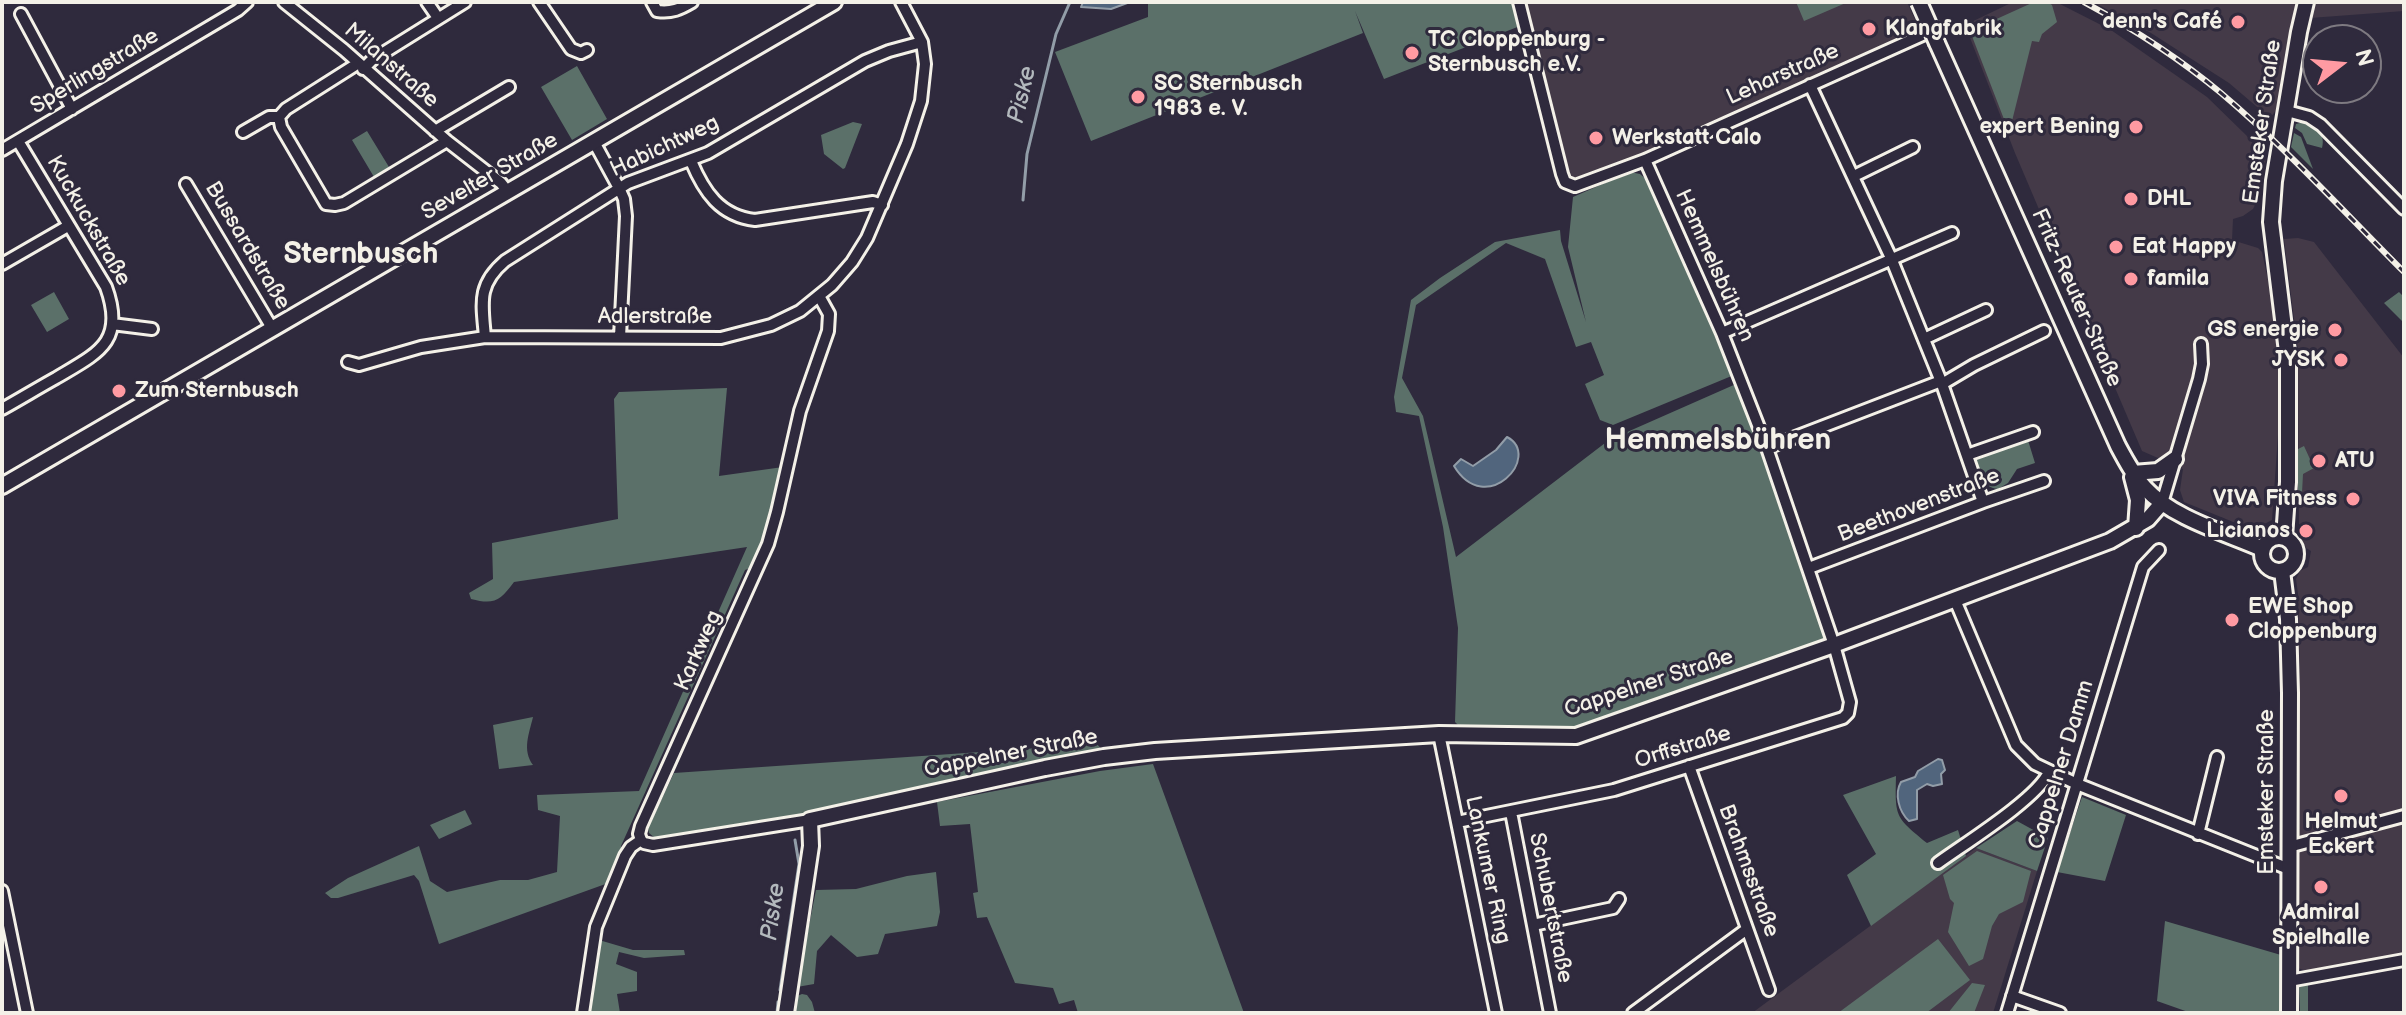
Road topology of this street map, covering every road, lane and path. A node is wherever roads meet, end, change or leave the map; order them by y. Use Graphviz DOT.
graph roads {
  1 [pos="247,2"];
  2 [pos="284,2"];
  3 [pos="427,2"];
  4 [pos="465,2"];
  5 [pos="539,2"];
  6 [pos="652,2"];
  7 [pos="692,2"];
  8 [pos="834,2"];
  9 [pos="901,2"];
  10 [pos="1519,2"];
  11 [pos="1919,2"];
  12 [pos="2306,2"];
  13 [pos="21,14"];
  14 [pos="438,18"];
  15 [pos="1938,36"];
  16 [pos="922,42"];
  17 [pos="587,50"];
  18 [pos="360,66"];
  19 [pos="1810,85"];
  20 [pos="509,87"];
  21 [pos="72,109"];
  22 [pos="2287,111"];
  23 [pos="279,117"];
  24 [pos="435,131"];
  25 [pos="243,132"];
  26 [pos="18,141"];
  27 [pos="447,141"];
  28 [pos="594,142"];
  29 [pos="1913,147"];
  30 [pos="2,150"];
  31 [pos="1645,160"];
  32 [pos="691,161"];
  33 [pos="1854,176"];
  34 [pos="186,184"];
  35 [pos="619,188"];
  36 [pos="508,192"];
  37 [pos="882,205"];
  38 [pos="2404,209"];
  39 [pos="68,226"];
  40 [pos="1952,233"];
  41 [pos="1891,258"];
  42 [pos="2,264"];
  43 [pos="819,296"];
  44 [pos="1986,310"];
  45 [pos="112,324"];
  46 [pos="272,328"];
  47 [pos="152,329"];
  48 [pos="2044,331"];
  49 [pos="1722,333"];
  50 [pos="485,337"];
  51 [pos="620,337"];
  52 [pos="1924,339"];
  53 [pos="2201,344"];
  54 [pos="348,362"];
  55 [pos="1941,383"];
  56 [pos="2,395"];
  57 [pos="6,407"];
  58 [pos="2033,432"];
  59 [pos="1767,448"];
  60 [pos="1967,455"];
  61 [pos="2175,459"];
  62 [pos="2131,469"];
  63 [pos="2044,481"];
  64 [pos="2,486"];
  65 [pos="1983,502"];
  66 [pos="2162,503"];
  67 [pos="2136,528"];
  68 [pos="2284,537"];
  69 [pos="2262,549"];
  70 [pos="2159,550"];
  71 [pos="1809,568"];
  72 [pos="2282,571"];
  73 [pos="1955,600"];
  74 [pos="1834,645"];
  75 [pos="1439,734"];
  76 [pos="2217,757"];
  77 [pos="1689,766"];
  78 [pos="2049,772"];
  79 [pos="2077,784"];
  80 [pos="1511,812"];
  81 [pos="2404,816"];
  82 [pos="810,820"];
  83 [pos="1457,822"];
  84 [pos="2198,834"];
  85 [pos="641,840"];
  86 [pos="2289,845"];
  87 [pos="1938,863"];
  88 [pos="2289,869"];
  89 [pos="2,891"];
  90 [pos="1619,899"];
  91 [pos="1533,925"];
  92 [pos="1747,929"];
  93 [pos="2404,960"];
  94 [pos="2289,981"];
  95 [pos="1769,990"];
  96 [pos="2012,996"];
  97 [pos="27,1013"];
  98 [pos="583,1013"];
  99 [pos="786,1013"];
  100 [pos="1496,1013"];
  101 [pos="1550,1013"];
  102 [pos="1633,1013"];
  103 [pos="2007,1013"];
  104 [pos="2060,1013"];
  105 [pos="2289,1013"];
  1 -- 21 [label="street, Sperlingstraße"];
  2 -- 18 [label="street, Milanstraße"];
  3 -- 14 [label="street"];
  4 -- 14 [label="street"];
  5 -- 17 [label="street"];
  6 -- 7 [label="street"];
  8 -- 28 [label="street, Sevelter Straße"];
  9 -- 16 [label="street, Adlerstraße"];
  10 -- 31 [label="street"];
  11 -- 15 [label="street, Fritz-Reuter-Straße, bridge"];
  12 -- 22 [label="street, Emsteker Straße"];
  13 -- 21 [label="street"];
  14 -- 18 [label="street"];
  15 -- 19 [label="street, Leharstraße"];
  15 -- 62 [label="street, Fritz-Reuter-Straße"];
  16 -- 32 [label="street, Habichtweg"];
  16 -- 37 [label="street, Adlerstraße"];
  18 -- 23 [label="street"];
  18 -- 24 [label="street, Milanstraße"];
  19 -- 31 [label="street, Leharstraße"];
  19 -- 33 [label="street"];
  20 -- 24 [label="street, Milanstraße"];
  21 -- 26 [label="street, Sperlingstraße"];
  22 -- 38 [label="street"];
  22 -- 68 [label="street, Emsteker Straße"];
  23 -- 25 [label="street"];
  23 -- 27 [label="street"];
  24 -- 27 [label="street, Milanstraße"];
  26 -- 30 [label="street, Sperlingstraße"];
  26 -- 39 [label="street, Kuckuckstraße"];
  27 -- 36 [label="street, Milanstraße"];
  28 -- 35 [label="street"];
  28 -- 36 [label="street, Sevelter Straße"];
  29 -- 33 [label="street"];
  31 -- 49 [label="street, Hemmelsbühren"];
  32 -- 35 [label="street, Habichtweg"];
  32 -- 37 [label="street"];
  33 -- 41 [label="street"];
  34 -- 46 [label="street, Bussardstraße"];
  35 -- 50 [label="street, Habichtweg"];
  35 -- 51 [label="street"];
  36 -- 46 [label="street, Sevelter Straße"];
  37 -- 43 [label="street, Adlerstraße"];
  39 -- 42 [label="street"];
  39 -- 45 [label="street, Kuckuckstraße"];
  40 -- 41 [label="street"];
  41 -- 49 [label="street"];
  41 -- 52 [label="street"];
  43 -- 51 [label="street, Adlerstraße"];
  43 -- 85 [label="street, Karkweg"];
  44 -- 52 [label="street"];
  45 -- 47 [label="street"];
  45 -- 57 [label="street"];
  46 -- 64 [label="street, Sevelter Straße"];
  48 -- 55 [label="street"];
  49 -- 59 [label="street, Hemmelsbühren"];
  50 -- 51 [label="street, Adlerstraße"];
  50 -- 54 [label="street, Adlerstraße"];
  52 -- 55 [label="street"];
  53 -- 61 [label="street, Cappelner Straße"];
  55 -- 59 [label="street"];
  55 -- 60 [label="street"];
  56 -- 57 [label="street"];
  58 -- 60 [label="street"];
  59 -- 71 [label="street, Hemmelsbühren"];
  60 -- 65 [label="street"];
  61 -- 62 [label="street"];
  61 -- 66 [label="street, Cappelner Straße"];
  62 -- 66 [label="street, Fritz-Reuter-Straße"];
  62 -- 67 [label="street"];
  63 -- 65 [label="street, Beethovenstraße"];
  65 -- 71 [label="street, Beethovenstraße"];
  66 -- 67 [label="street, Cappelner Straße"];
  66 -- 69 [label="street, Fritz-Reuter-Straße"];
  67 -- 73 [label="street, Cappelner Straße"];
  68 -- 69 [label="street"];
  68 -- 72 [label="street, Emsteker Straße"];
  69 -- 72 [label="street"];
  70 -- 79 [label="street, Cappelner Damm"];
  71 -- 74 [label="street, Hemmelsbühren"];
  72 -- 86 [label="street, Emsteker Straße"];
  73 -- 74 [label="street, Cappelner Straße"];
  73 -- 78 [label="street"];
  74 -- 75 [label="street, Cappelner Straße"];
  74 -- 77 [label="street, Orffstraße"];
  75 -- 82 [label="street, Cappelner Straße"];
  75 -- 83 [label="street, Lankumer Ring"];
  76 -- 84 [label="street"];
  77 -- 80 [label="street, Orffstraße"];
  77 -- 92 [label="street, Brahmsstraße"];
  78 -- 79 [label="street"];
  78 -- 87 [label="street"];
  79 -- 84 [label="street"];
  79 -- 96 [label="street, Cappelner Damm"];
  80 -- 83 [label="street, Orffstraße"];
  80 -- 91 [label="street, Schubertstraße"];
  81 -- 86 [label="street"];
  82 -- 85 [label="street, Cappelner Straße"];
  82 -- 99 [label="street"];
  83 -- 100 [label="street, Lankumer Ring"];
  84 -- 88 [label="street"];
  85 -- 98 [label="street, Karkweg"];
  86 -- 88 [label="street, Emsteker Straße"];
  88 -- 94 [label="street, Emsteker Straße"];
  89 -- 97 [label="street"];
  90 -- 91 [label="street"];
  91 -- 101 [label="street, Schubertstraße"];
  92 -- 95 [label="street, Brahmsstraße"];
  92 -- 102 [label="street"];
  93 -- 94 [label="street"];
  94 -- 105 [label="street, Emsteker Straße"];
  96 -- 103 [label="street, Cappelner Damm"];
  96 -- 104 [label="street"];
}
